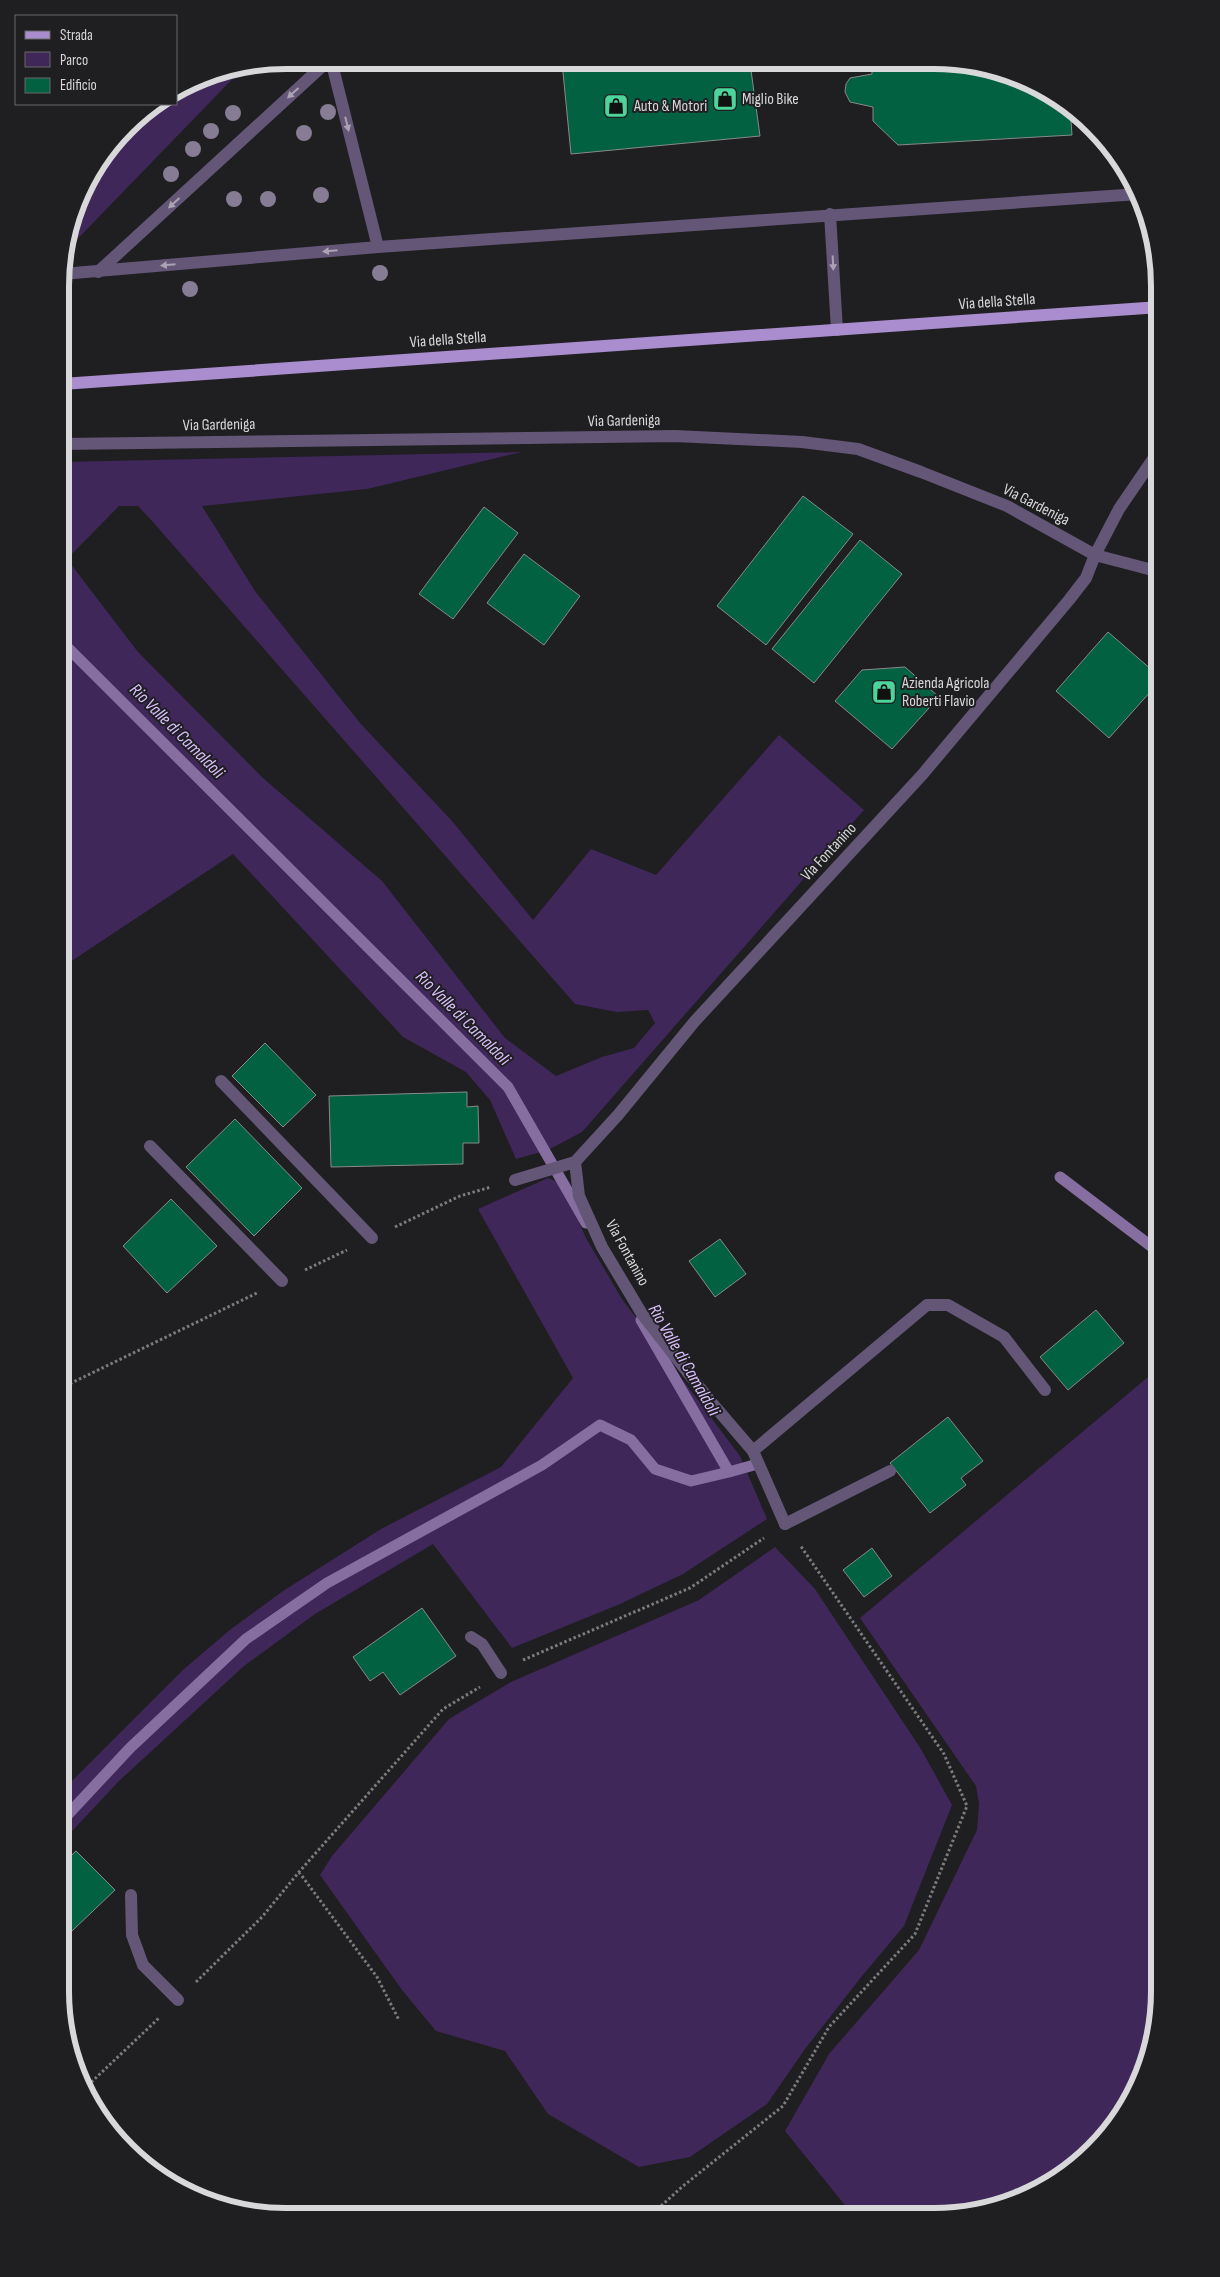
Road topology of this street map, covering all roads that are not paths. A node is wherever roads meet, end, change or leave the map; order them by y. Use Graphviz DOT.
graph roads {
  1 [pos="320,69"];
  2 [pos="332,69"];
  3 [pos="1132,194"];
  4 [pos="830,214"];
  5 [pos="378,247"];
  6 [pos="98,272"];
  7 [pos="69,274"];
  8 [pos="1151,308"];
  9 [pos="837,330"];
  10 [pos="69,384"];
  11 [pos="69,444"];
  12 [pos="1151,461"];
  13 [pos="1095,555"];
  14 [pos="1151,570"];
  15 [pos="221,1081"];
  16 [pos="150,1146"];
  17 [pos="575,1162"];
  18 [pos="515,1180"];
  19 [pos="372,1238"];
  20 [pos="282,1281"];
  21 [pos="1045,1390"];
  22 [pos="753,1451"];
  23 [pos="890,1471"];
  24 [pos="471,1637"];
  25 [pos="501,1673"];
  26 [pos="131,1895"];
  27 [pos="178,2000"];
  1 -- 6 [label="street, one-way"];
  2 -- 5 [label="street, one-way"];
  3 -- 4 [label="street"];
  4 -- 5 [label="street"];
  4 -- 9 [label="street, one-way"];
  5 -- 6 [label="street, one-way"];
  6 -- 7 [label="street"];
  8 -- 9 [label="main road, Via della Stella"];
  9 -- 10 [label="main road, Via della Stella"];
  11 -- 13 [label="street, Via Gardeniga"];
  12 -- 13 [label="street, Via Fontanino"];
  13 -- 14 [label="street, Via Gardeniga"];
  13 -- 17 [label="street, Via Fontanino"];
  15 -- 19 [label="street"];
  16 -- 20 [label="street"];
  17 -- 18 [label="street, Via Fontanino"];
  17 -- 22 [label="street, Via Fontanino"];
  21 -- 22 [label="street"];
  22 -- 23 [label="street, Via Fontanino"];
  24 -- 25 [label="street"];
  26 -- 27 [label="street"];
}
